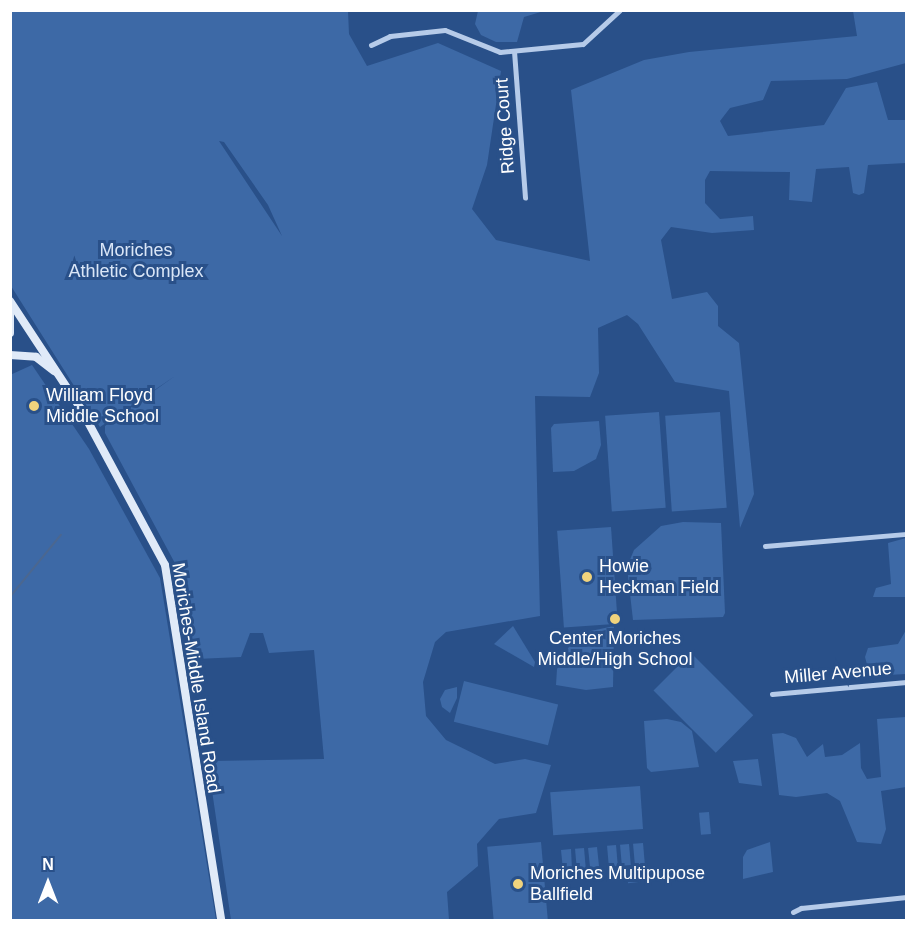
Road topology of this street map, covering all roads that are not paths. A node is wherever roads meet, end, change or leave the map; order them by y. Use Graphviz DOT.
graph roads {
  1 [pos="620,10"];
  2 [pos="371,45"];
  3 [pos="514,51"];
  4 [pos="525,198"];
  5 [pos="10,301"];
  6 [pos="10,314"];
  7 [pos="10,333"];
  8 [pos="10,356"];
  9 [pos="63,378"];
  10 [pos="906,534"];
  11 [pos="765,546"];
  12 [pos="906,682"];
  13 [pos="772,694"];
  14 [pos="906,897"];
  15 [pos="794,912"];
  16 [pos="221,921"];
  1 -- 3 [label="street"];
  2 -- 3 [label="street"];
  3 -- 4 [label="street, Ridge Court"];
  5 -- 9 [label="main road, Moriches-Middle Island Road"];
  6 -- 7 [label="main road"];
  8 -- 9 [label="main road"];
  9 -- 16 [label="main road, Moriches-Middle Island Road"];
  10 -- 11 [label="street"];
  12 -- 13 [label="street, Miller Avenue"];
  14 -- 15 [label="street"];
}
